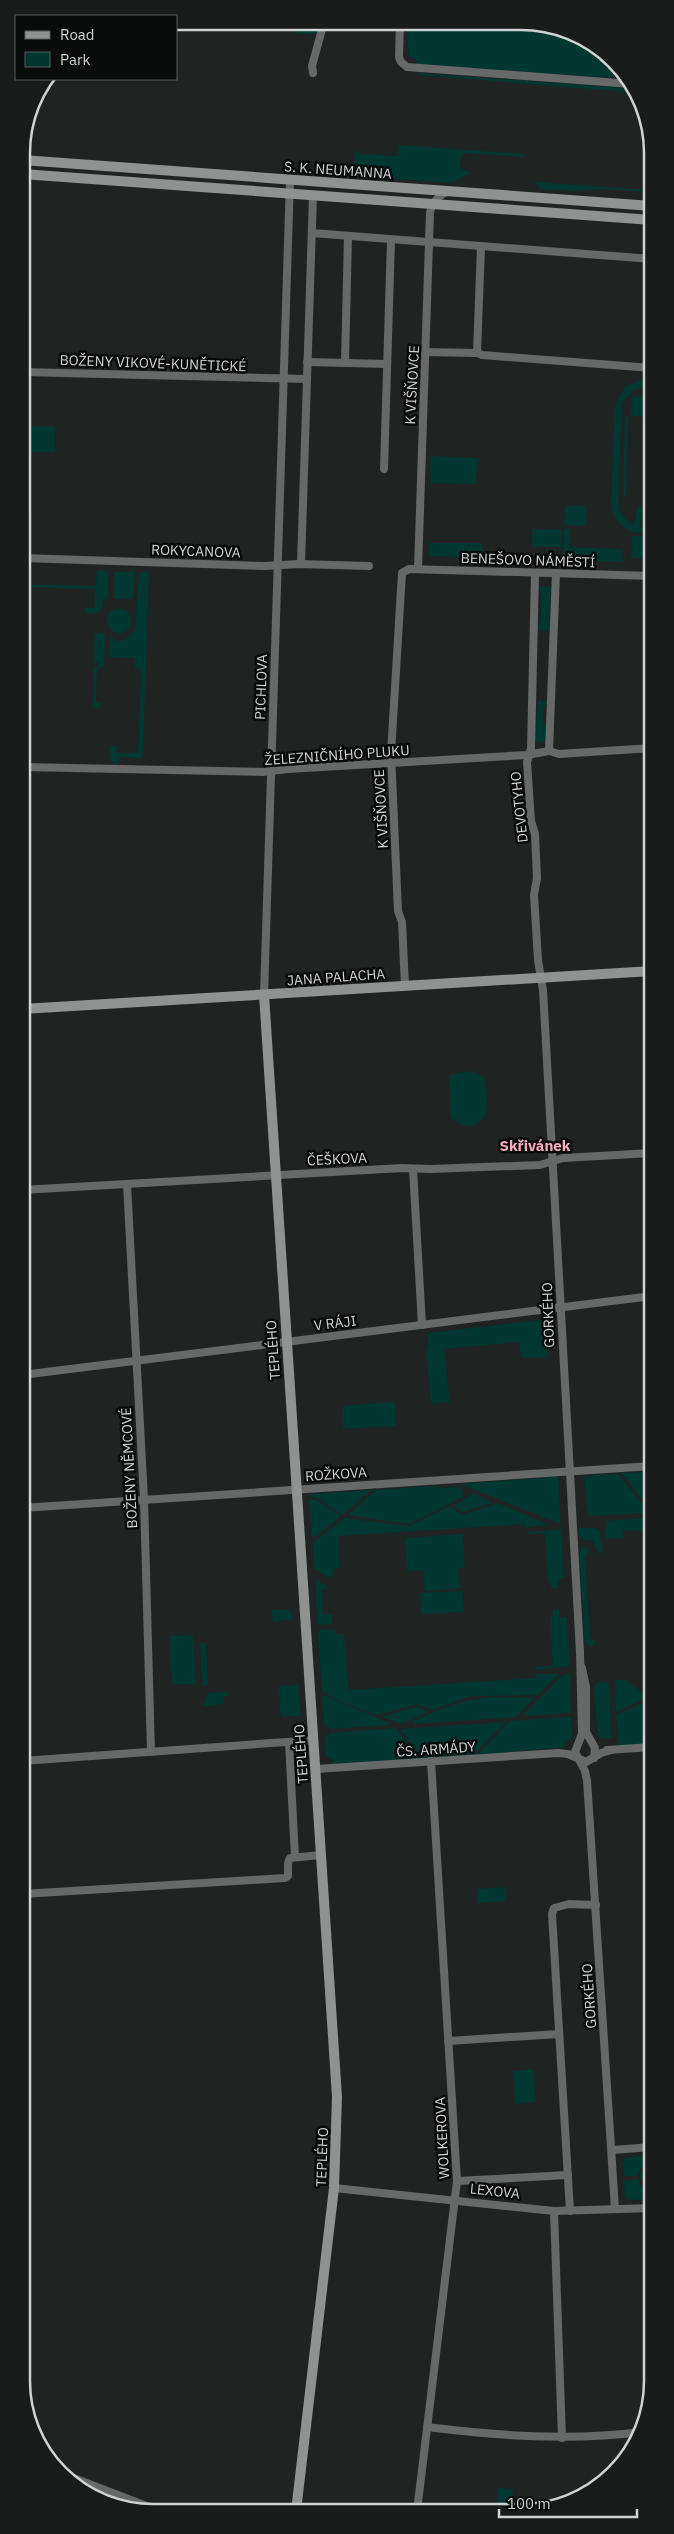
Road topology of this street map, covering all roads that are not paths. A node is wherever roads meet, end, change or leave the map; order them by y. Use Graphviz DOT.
graph roads {
  1 [pos="322,30"];
  2 [pos="400,30"];
  3 [pos="313,73"];
  4 [pos="622,83"];
  5 [pos="30,161"];
  6 [pos="30,175"];
  7 [pos="290,180"];
  8 [pos="450,191"];
  9 [pos="289,194"];
  10 [pos="313,196"];
  11 [pos="433,204"];
  12 [pos="644,205"];
  13 [pos="644,219"];
  14 [pos="312,233"];
  15 [pos="348,236"];
  16 [pos="391,240"];
  17 [pos="428,243"];
  18 [pos="482,247"];
  19 [pos="644,258"];
  20 [pos="425,352"];
  21 [pos="476,353"];
  22 [pos="308,362"];
  23 [pos="345,363"];
  24 [pos="387,364"];
  25 [pos="644,368"];
  26 [pos="30,372"];
  27 [pos="283,379"];
  28 [pos="307,379"];
  29 [pos="384,469"];
  30 [pos="30,558"];
  31 [pos="301,564"];
  32 [pos="277,565"];
  33 [pos="370,566"];
  34 [pos="418,569"];
  35 [pos="404,571"];
  36 [pos="535,573"];
  37 [pos="556,573"];
  38 [pos="644,576"];
  39 [pos="644,749"];
  40 [pos="549,751"];
  41 [pos="526,755"];
  42 [pos="392,763"];
  43 [pos="30,767"];
  44 [pos="271,772"];
  45 [pos="644,972"];
  46 [pos="541,978"];
  47 [pos="405,986"];
  48 [pos="264,995"];
  49 [pos="30,1009"];
  50 [pos="644,1152"];
  51 [pos="553,1161"];
  52 [pos="413,1169"];
  53 [pos="275,1175"];
  54 [pos="127,1184"];
  55 [pos="30,1190"];
  56 [pos="644,1297"];
  57 [pos="560,1308"];
  58 [pos="422,1325"];
  59 [pos="286,1342"];
  60 [pos="136,1360"];
  61 [pos="30,1374"];
  62 [pos="644,1466"];
  63 [pos="569,1471"];
  64 [pos="297,1489"];
  65 [pos="144,1499"];
  66 [pos="30,1507"];
  67 [pos="580,1652"];
  68 [pos="314,1740"];
  69 [pos="289,1742"];
  70 [pos="578,1744"];
  71 [pos="592,1744"];
  72 [pos="644,1748"];
  73 [pos="612,1750"];
  74 [pos="151,1752"];
  75 [pos="558,1753"];
  76 [pos="594,1758"];
  77 [pos="30,1760"];
  78 [pos="579,1760"];
  79 [pos="431,1761"];
  80 [pos="316,1769"];
  81 [pos="587,1780"];
  82 [pos="321,1855"];
  83 [pos="295,1857"];
  84 [pos="30,1894"];
  85 [pos="596,1906"];
  86 [pos="559,2034"];
  87 [pos="448,2041"];
  88 [pos="644,2148"];
  89 [pos="612,2150"];
  90 [pos="568,2175"];
  91 [pos="457,2181"];
  92 [pos="334,2188"];
  93 [pos="455,2200"];
  94 [pos="644,2208"];
  95 [pos="615,2209"];
  96 [pos="554,2211"];
  97 [pos="570,2211"];
  98 [pos="427,2427"];
  99 [pos="632,2433"];
  100 [pos="562,2438"];
  101 [pos="80,2481"];
  102 [pos="139,2503"];
  103 [pos="297,2504"];
  104 [pos="418,2504"];
  1 -- 3 [label="street"];
  2 -- 4 [label="street"];
  5 -- 7 [label="main road, S. K. NEUMANNA"];
  6 -- 9 [label="main road, S. K. NEUMANNA"];
  7 -- 8 [label="main road, S. K. NEUMANNA"];
  7 -- 9 [label="street, PICHLOVA"];
  8 -- 11 [label="street"];
  8 -- 12 [label="main road, S. K. NEUMANNA"];
  9 -- 10 [label="main road, S. K. NEUMANNA"];
  9 -- 27 [label="street, PICHLOVA"];
  10 -- 11 [label="main road, S. K. NEUMANNA"];
  10 -- 14 [label="street"];
  11 -- 13 [label="main road, S. K. NEUMANNA"];
  11 -- 17 [label="street, K VIŠŇOVCE"];
  14 -- 15 [label="street"];
  14 -- 22 [label="street"];
  15 -- 16 [label="street"];
  15 -- 23 [label="street"];
  16 -- 17 [label="street"];
  16 -- 24 [label="street"];
  17 -- 18 [label="street"];
  17 -- 20 [label="street, K VIŠŇOVCE"];
  18 -- 19 [label="street"];
  18 -- 21 [label="street"];
  20 -- 21 [label="street"];
  20 -- 34 [label="street, K VIŠŇOVCE"];
  21 -- 25 [label="street"];
  22 -- 23 [label="street"];
  22 -- 28 [label="street"];
  23 -- 24 [label="street"];
  24 -- 29 [label="street"];
  26 -- 27 [label="street, BOŽENY VIKOVÉ-KUNĚTICKÉ"];
  27 -- 28 [label="street"];
  27 -- 32 [label="street, PICHLOVA"];
  28 -- 31 [label="street"];
  30 -- 32 [label="street, ROKYCANOVA"];
  31 -- 32 [label="street, ROKYCANOVA"];
  31 -- 33 [label="street, ROKYCANOVA"];
  32 -- 44 [label="street, PICHLOVA"];
  34 -- 35 [label="street, BENEŠOVO NÁMĚSTÍ"];
  34 -- 36 [label="street, BENEŠOVO NÁMĚSTÍ"];
  35 -- 42 [label="street, K VIŠŇOVCE"];
  36 -- 37 [label="street, BENEŠOVO NÁMĚSTÍ"];
  36 -- 41 [label="street, DEVOTYHO"];
  37 -- 38 [label="street, BENEŠOVO NÁMĚSTÍ"];
  37 -- 40 [label="street"];
  39 -- 40 [label="street, ŽELEZNIČNÍHO PLUKU"];
  40 -- 41 [label="street, ŽELEZNIČNÍHO PLUKU"];
  41 -- 42 [label="street, ŽELEZNIČNÍHO PLUKU"];
  41 -- 46 [label="street, DEVOTYHO"];
  42 -- 44 [label="street, ŽELEZNIČNÍHO PLUKU"];
  42 -- 47 [label="street, K VIŠŇOVCE"];
  43 -- 44 [label="street, ŽELEZNIČNÍHO PLUKU"];
  44 -- 48 [label="street, PICHLOVA"];
  45 -- 46 [label="main road, JANA PALACHA"];
  46 -- 47 [label="main road, JANA PALACHA"];
  46 -- 51 [label="street, GORKÉHO"];
  47 -- 48 [label="main road, JANA PALACHA"];
  48 -- 49 [label="main road, JANA PALACHA"];
  48 -- 53 [label="main road, TEPLÉHO"];
  50 -- 51 [label="street, ČEŠKOVA"];
  51 -- 52 [label="street, ČEŠKOVA"];
  51 -- 57 [label="street, GORKÉHO"];
  52 -- 53 [label="street, ČEŠKOVA"];
  52 -- 58 [label="street"];
  53 -- 54 [label="street, ČEŠKOVA"];
  53 -- 59 [label="main road, TEPLÉHO"];
  54 -- 55 [label="street, ČEŠKOVA"];
  54 -- 60 [label="street, BOŽENY NĚMCOVÉ"];
  56 -- 57 [label="street, V RÁJI"];
  57 -- 58 [label="street, V RÁJI"];
  57 -- 63 [label="street, GORKÉHO"];
  58 -- 59 [label="street, V RÁJI"];
  59 -- 60 [label="street, V RÁJI"];
  59 -- 64 [label="main road, TEPLÉHO"];
  60 -- 61 [label="street, V RÁJI"];
  60 -- 65 [label="street, BOŽENY NĚMCOVÉ"];
  62 -- 63 [label="street, ROŽKOVA"];
  63 -- 64 [label="street, ROŽKOVA"];
  63 -- 67 [label="street, GORKÉHO"];
  64 -- 65 [label="street, ROŽKOVA"];
  64 -- 68 [label="main road, TEPLÉHO"];
  65 -- 66 [label="street, ROŽKOVA"];
  65 -- 74 [label="street, BOŽENY NĚMCOVÉ"];
  67 -- 70 [label="street, GORKÉHO"];
  67 -- 71 [label="street, GORKÉHO"];
  68 -- 69 [label="street"];
  68 -- 80 [label="main road, TEPLÉHO"];
  69 -- 74 [label="street"];
  69 -- 83 [label="street"];
  70 -- 71 [label="street, ČS. ARMÁDY"];
  70 -- 75 [label="street, ČS. ARMÁDY"];
  70 -- 78 [label="street, GORKÉHO"];
  71 -- 73 [label="street, ČS. ARMÁDY"];
  71 -- 76 [label="street, GORKÉHO"];
  72 -- 73 [label="street, ČS. ARMÁDY"];
  73 -- 76 [label="street, ČS. ARMÁDY"];
  74 -- 77 [label="street"];
  75 -- 78 [label="street, ČS. ARMÁDY"];
  75 -- 79 [label="street, ČS. ARMÁDY"];
  76 -- 78 [label="street, ČS. ARMÁDY"];
  76 -- 81 [label="street, GORKÉHO"];
  78 -- 81 [label="street, GORKÉHO"];
  79 -- 80 [label="street, ČS. ARMÁDY"];
  79 -- 87 [label="street, WOLKEROVA"];
  80 -- 82 [label="main road, TEPLÉHO"];
  81 -- 85 [label="street, GORKÉHO"];
  82 -- 83 [label="street"];
  82 -- 92 [label="main road, TEPLÉHO"];
  83 -- 84 [label="street"];
  85 -- 86 [label="street"];
  85 -- 89 [label="street, GORKÉHO"];
  86 -- 87 [label="street"];
  86 -- 90 [label="street"];
  87 -- 91 [label="street, WOLKEROVA"];
  88 -- 89 [label="street"];
  89 -- 95 [label="street, GORKÉHO"];
  90 -- 91 [label="street"];
  90 -- 97 [label="street"];
  91 -- 93 [label="street, WOLKEROVA"];
  92 -- 93 [label="street, LEXOVA"];
  92 -- 103 [label="main road, TEPLÉHO"];
  93 -- 96 [label="street, LEXOVA"];
  93 -- 98 [label="street, WOLKEROVA"];
  94 -- 95 [label="street, LEXOVA"];
  95 -- 97 [label="street, LEXOVA"];
  96 -- 97 [label="street, LEXOVA"];
  96 -- 100 [label="street"];
  98 -- 100 [label="street"];
  98 -- 104 [label="street, WOLKEROVA"];
  99 -- 100 [label="street"];
  101 -- 102 [label="street"];
}
